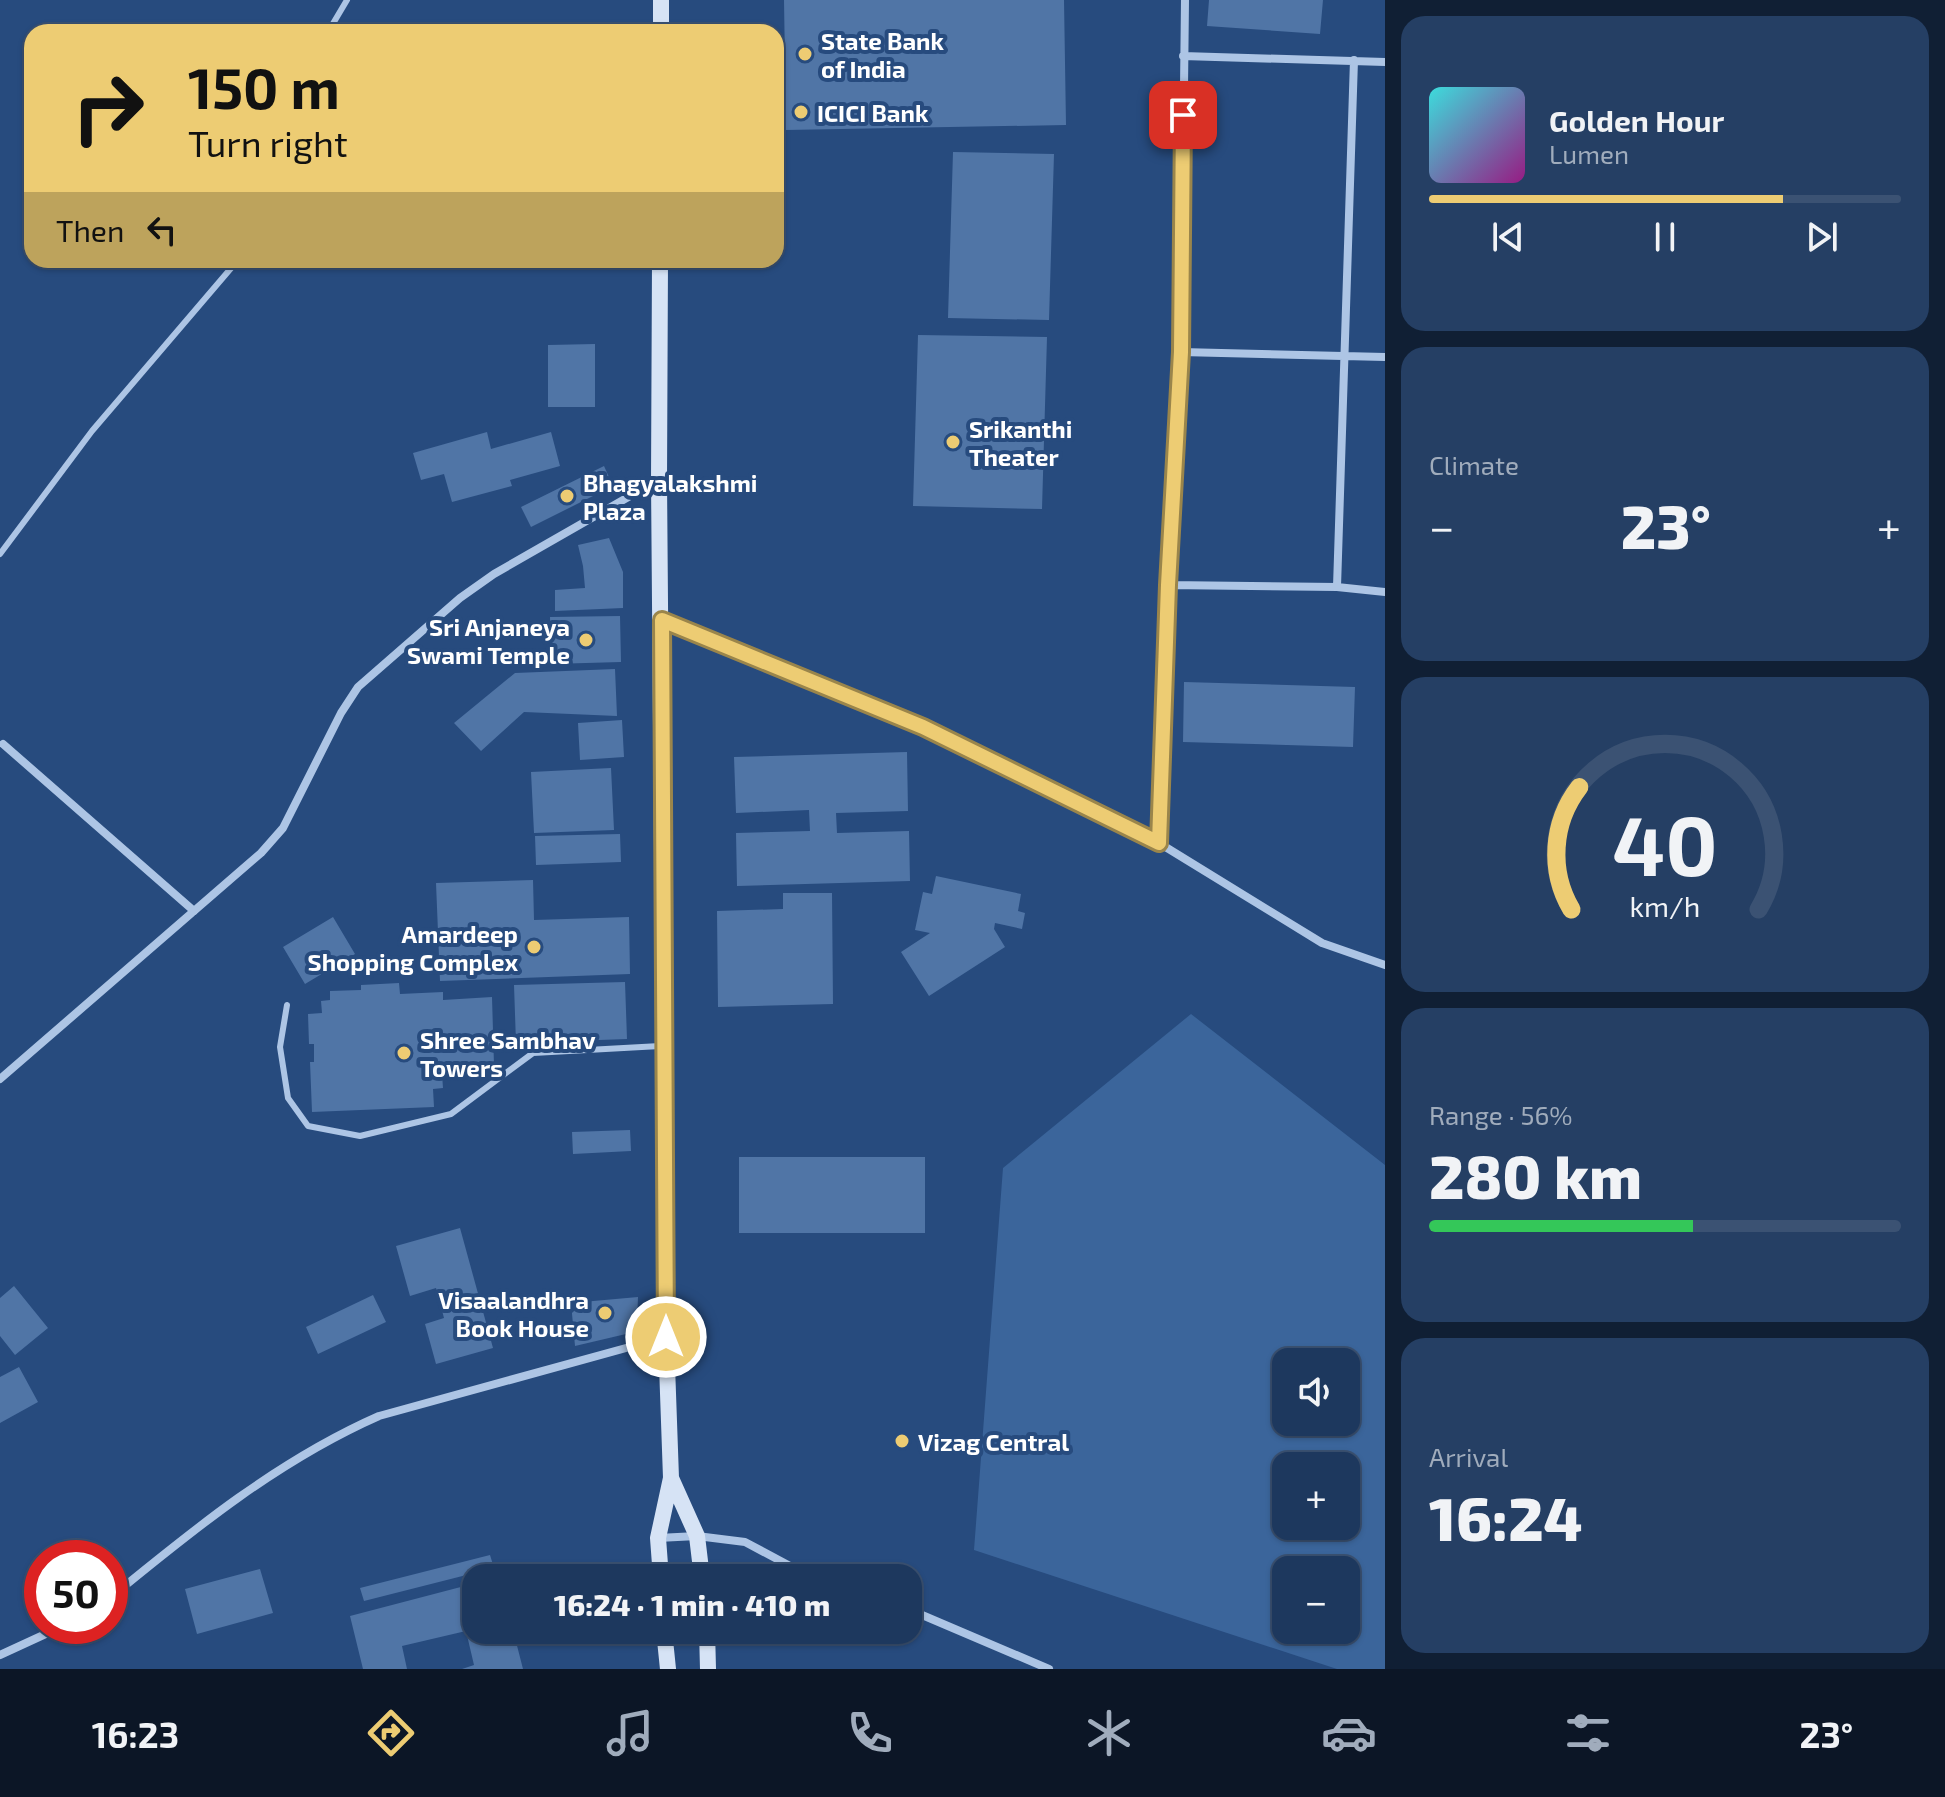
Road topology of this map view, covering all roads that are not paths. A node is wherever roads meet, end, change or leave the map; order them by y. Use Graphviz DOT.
graph roads {
  1 [pos="347,0"];
  2 [pos="661,0"];
  3 [pos="1185,0"];
  4 [pos="333,24"];
  5 [pos="661,24"];
  6 [pos="1183,56"];
  7 [pos="1354,60"];
  8 [pos="1385,62"];
  9 [pos="231,268"];
  10 [pos="660,268"];
  11 [pos="1181,352"];
  12 [pos="1344,357"];
  13 [pos="1385,357"];
  14 [pos="659,480"];
  15 [pos="0,554"];
  16 [pos="1168,585"];
  17 [pos="1337,587"];
  18 [pos="1385,592"];
  19 [pos="662,620"];
  20 [pos="3,744"];
  21 [pos="1159,843"];
  22 [pos="194,911"];
  23 [pos="1385,965"];
  24 [pos="287,1005"];
  25 [pos="664,1046"];
  26 [pos="0,1079"];
  27 [pos="666,1337"];
  28 [pos="671,1478"];
  29 [pos="697,1536"];
  30 [pos="658,1538"];
  31 [pos="660,1564"];
  32 [pos="700,1564"];
  33 [pos="786,1564"];
  34 [pos="128,1584"];
  35 [pos="922,1615"];
  36 [pos="24,1644"];
  37 [pos="665,1644"];
  38 [pos="707,1644"];
  39 [pos="0,1655"];
  40 [pos="668,1669"];
  41 [pos="708,1669"];
  42 [pos="1049,1669"];
  1 -- 4 [label="lane"];
  2 -- 5 [label="main road"];
  3 -- 6 [label="street"];
  6 -- 7 [label="street"];
  6 -- 11 [label="street"];
  7 -- 8 [label="street"];
  7 -- 12 [label="street"];
  9 -- 15 [label="lane"];
  10 -- 14 [label="main road"];
  11 -- 12 [label="street"];
  11 -- 16 [label="street"];
  12 -- 13 [label="street"];
  12 -- 17 [label="street"];
  14 -- 19 [label="main road"];
  14 -- 22 [label="street"];
  16 -- 17 [label="street"];
  16 -- 21 [label="street"];
  17 -- 18 [label="street"];
  19 -- 21 [label="street"];
  19 -- 25 [label="main road"];
  20 -- 22 [label="street"];
  21 -- 23 [label="street"];
  22 -- 26 [label="street"];
  24 -- 25 [label="lane"];
  25 -- 27 [label="main road"];
  27 -- 28 [label="main road"];
  27 -- 34 [label="street"];
  28 -- 29 [label="main road"];
  28 -- 30 [label="main road"];
  29 -- 30 [label="street"];
  29 -- 32 [label="main road"];
  29 -- 33 [label="street"];
  30 -- 31 [label="main road"];
  35 -- 42 [label="street"];
  36 -- 39 [label="street"];
  37 -- 40 [label="main road"];
  38 -- 41 [label="main road"];
}
